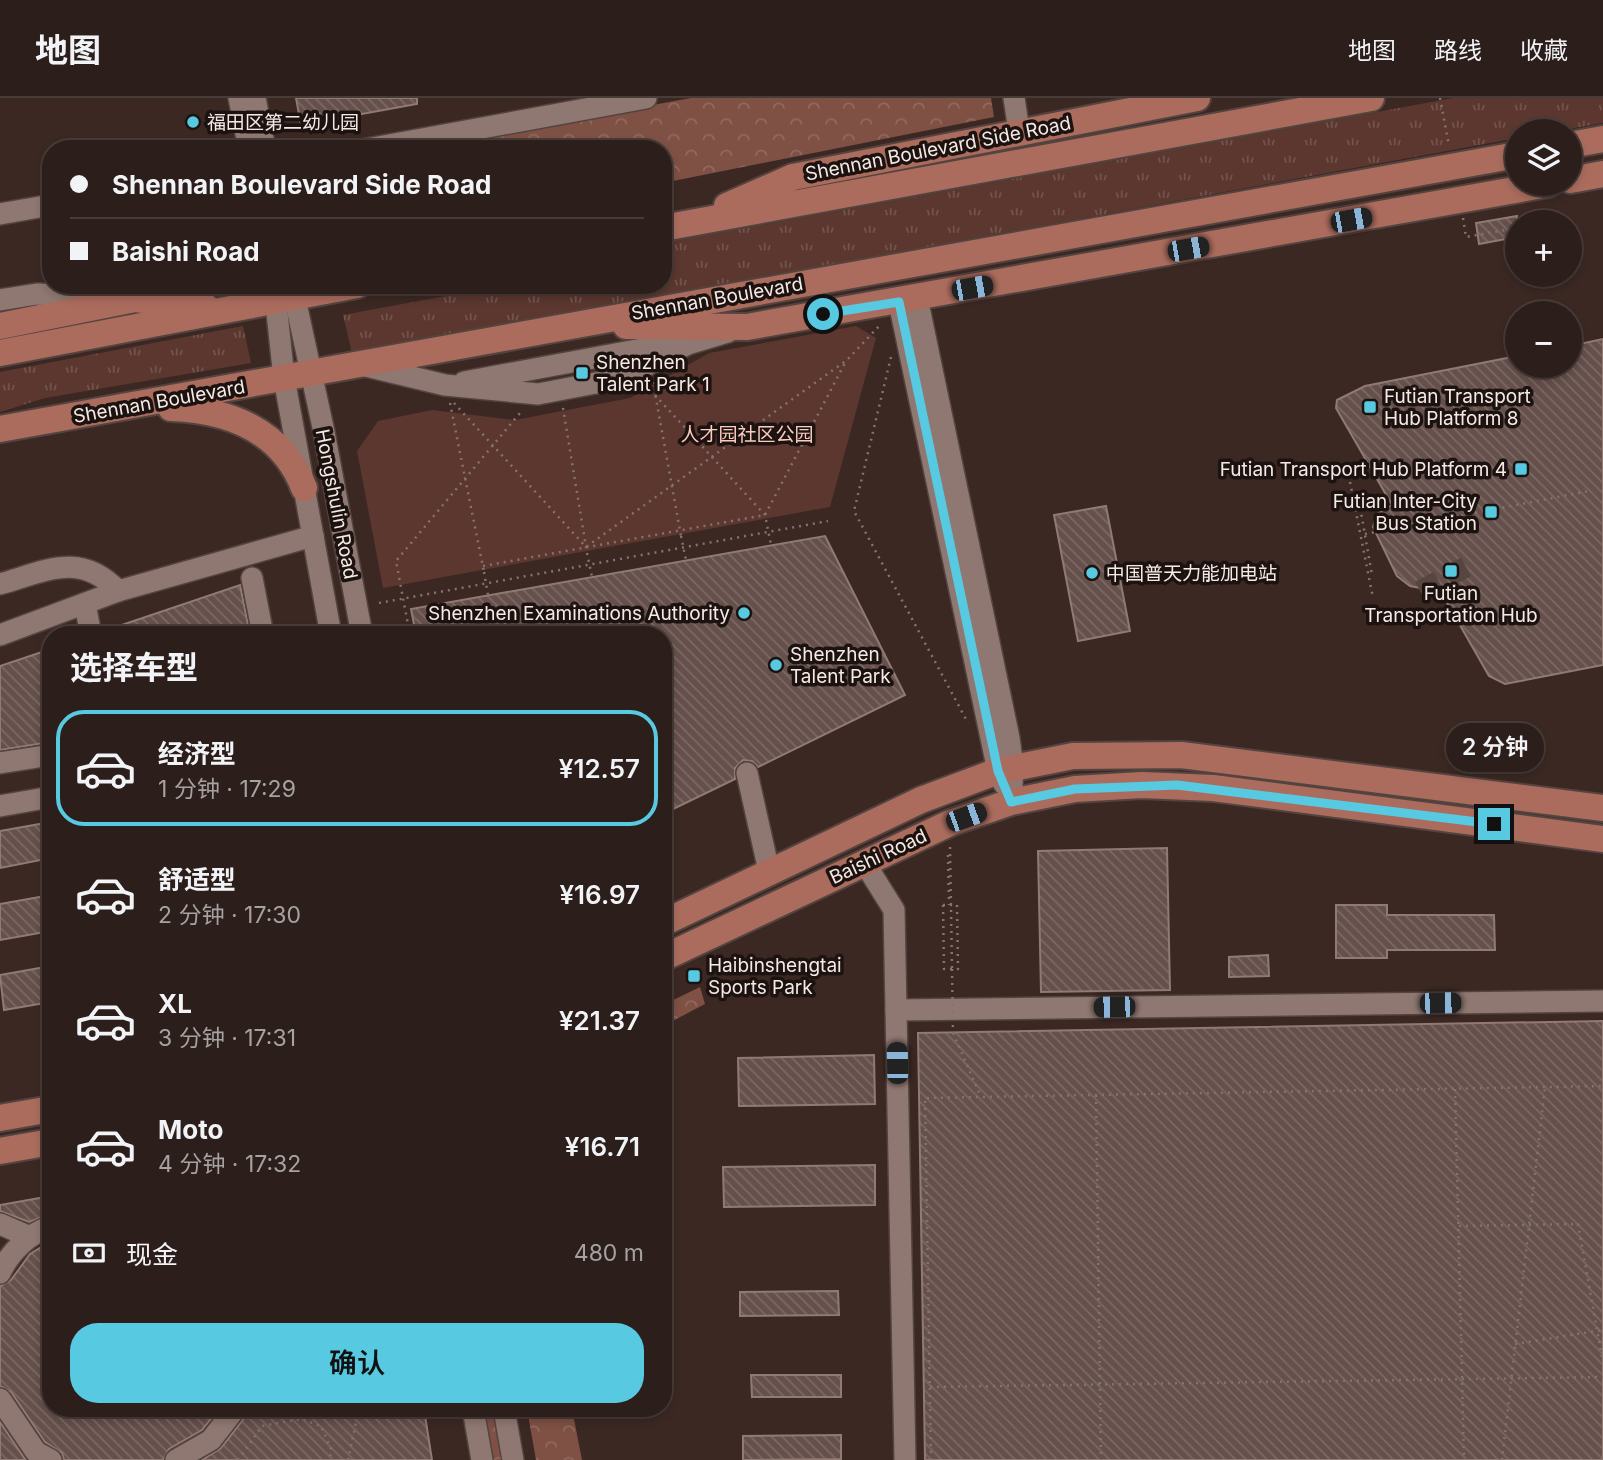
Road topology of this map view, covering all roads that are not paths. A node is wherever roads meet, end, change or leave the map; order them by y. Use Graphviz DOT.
graph roads {
  1 [pos="239,98"];
  2 [pos="255,98"];
  3 [pos="646,98"];
  4 [pos="1014,98"];
  5 [pos="1151,98"];
  6 [pos="1198,98"];
  7 [pos="1371,98"];
  8 [pos="600,102"];
  9 [pos="1119,112"];
  10 [pos="1019,131"];
  11 [pos="1603,139"];
  12 [pos="247,140"];
  13 [pos="263,140"];
  14 [pos="412,140"];
  15 [pos="1582,143"];
  16 [pos="1603,158"];
  17 [pos="1505,159"];
  18 [pos="1582,159"];
  19 [pos="1603,174"];
  20 [pos="1582,178"];
  21 [pos="1505,192"];
  22 [pos="42,207"];
  23 [pos="0,214"];
  24 [pos="675,226"];
  25 [pos="278,294"];
  26 [pos="284,294"];
  27 [pos="285,294"];
  28 [pos="135,299"];
  29 [pos="0,300"];
  30 [pos="908,300"];
  31 [pos="233,310"];
  32 [pos="569,325"];
  33 [pos="0,326"];
  34 [pos="747,327"];
  35 [pos="0,353"];
  36 [pos="360,365"];
  37 [pos="311,373"];
  38 [pos="284,378"];
  39 [pos="103,411"];
  40 [pos="0,429"];
  41 [pos="304,488"];
  42 [pos="313,536"];
  43 [pos="252,578"];
  44 [pos="0,584"];
  45 [pos="118,591"];
  46 [pos="85,604"];
  47 [pos="89,626"];
  48 [pos="261,626"];
  49 [pos="329,626"];
  50 [pos="360,626"];
  51 [pos="0,635"];
  52 [pos="42,756"];
  53 [pos="0,763"];
  54 [pos="1006,769"];
  55 [pos="747,773"];
  56 [pos="42,799"];
  57 [pos="1011,802"];
  58 [pos="0,806"];
  59 [pos="1603,808"];
  60 [pos="1603,839"];
  61 [pos="864,862"];
  62 [pos="769,871"];
  63 [pos="672,919"];
  64 [pos="672,954"];
  65 [pos="1603,1001"];
  66 [pos="896,1010"];
  67 [pos="42,1111"];
  68 [pos="0,1118"];
  69 [pos="42,1144"];
  70 [pos="0,1152"];
  71 [pos="0,1224"];
  72 [pos="42,1231"];
  73 [pos="30,1237"];
  74 [pos="2,1264"];
  75 [pos="0,1399"];
  76 [pos="229,1417"];
  77 [pos="474,1417"];
  78 [pos="505,1417"];
  79 [pos="51,1460"];
  80 [pos="176,1460"];
  81 [pos="482,1460"];
  82 [pos="513,1460"];
  83 [pos="905,1460"];
  1 -- 12 [label="street"];
  2 -- 13 [label="street"];
  3 -- 8 [label="street"];
  4 -- 10 [label="street"];
  5 -- 9 [label="street"];
  6 -- 9 [label="main road, Shennan Boulevard Side Road"];
  7 -- 24 [label="main road"];
  8 -- 14 [label="street"];
  9 -- 10 [label="main road, Shennan Boulevard Side Road"];
  10 -- 24 [label="main road, Shennan Boulevard Side Road"];
  11 -- 15 [label="main road"];
  16 -- 18 [label="main road"];
  17 -- 32 [label="main road, Shennan Boulevard"];
  19 -- 20 [label="main road"];
  21 -- 30 [label="main road"];
  22 -- 23 [label="street"];
  25 -- 31 [label="main road"];
  26 -- 38 [label="street, Hongshulin Road"];
  27 -- 37 [label="street, Hongshulin Road"];
  28 -- 29 [label="street"];
  28 -- 31 [label="main road"];
  28 -- 33 [label="main road"];
  30 -- 34 [label="main road"];
  30 -- 54 [label="street"];
  31 -- 35 [label="main road"];
  32 -- 34 [label="main road"];
  32 -- 36 [label="main road, Shennan Boulevard"];
  34 -- 36 [label="street"];
  36 -- 37 [label="main road, Shennan Boulevard"];
  37 -- 38 [label="main road, Shennan Boulevard"];
  37 -- 50 [label="street, Hongshulin Road"];
  38 -- 39 [label="main road, Shennan Boulevard"];
  38 -- 41 [label="street, Hongshulin Road"];
  39 -- 40 [label="main road, Shennan Boulevard"];
  39 -- 41 [label="main road"];
  41 -- 42 [label="street, Hongshulin Road"];
  42 -- 45 [label="street"];
  42 -- 49 [label="street, Hongshulin Road"];
  43 -- 48 [label="street"];
  44 -- 45 [label="street"];
  45 -- 46 [label="street"];
  46 -- 47 [label="street"];
  46 -- 51 [label="street"];
  52 -- 53 [label="street"];
  54 -- 57 [label="street"];
  54 -- 59 [label="main road, Baishi Road"];
  54 -- 62 [label="main road, Baishi Road"];
  55 -- 62 [label="street"];
  56 -- 58 [label="street"];
  57 -- 60 [label="main road, Baishi Road"];
  57 -- 61 [label="main road, Baishi Road"];
  61 -- 64 [label="main road, Baishi Road"];
  61 -- 66 [label="street"];
  62 -- 63 [label="main road, Baishi Road"];
  65 -- 66 [label="street"];
  66 -- 83 [label="street"];
  67 -- 68 [label="main road"];
  69 -- 70 [label="main road"];
  71 -- 73 [label="street"];
  72 -- 73 [label="street"];
  73 -- 74 [label="street"];
  75 -- 79 [label="street"];
  76 -- 80 [label="street"];
  77 -- 81 [label="street"];
  78 -- 82 [label="street"];
}
